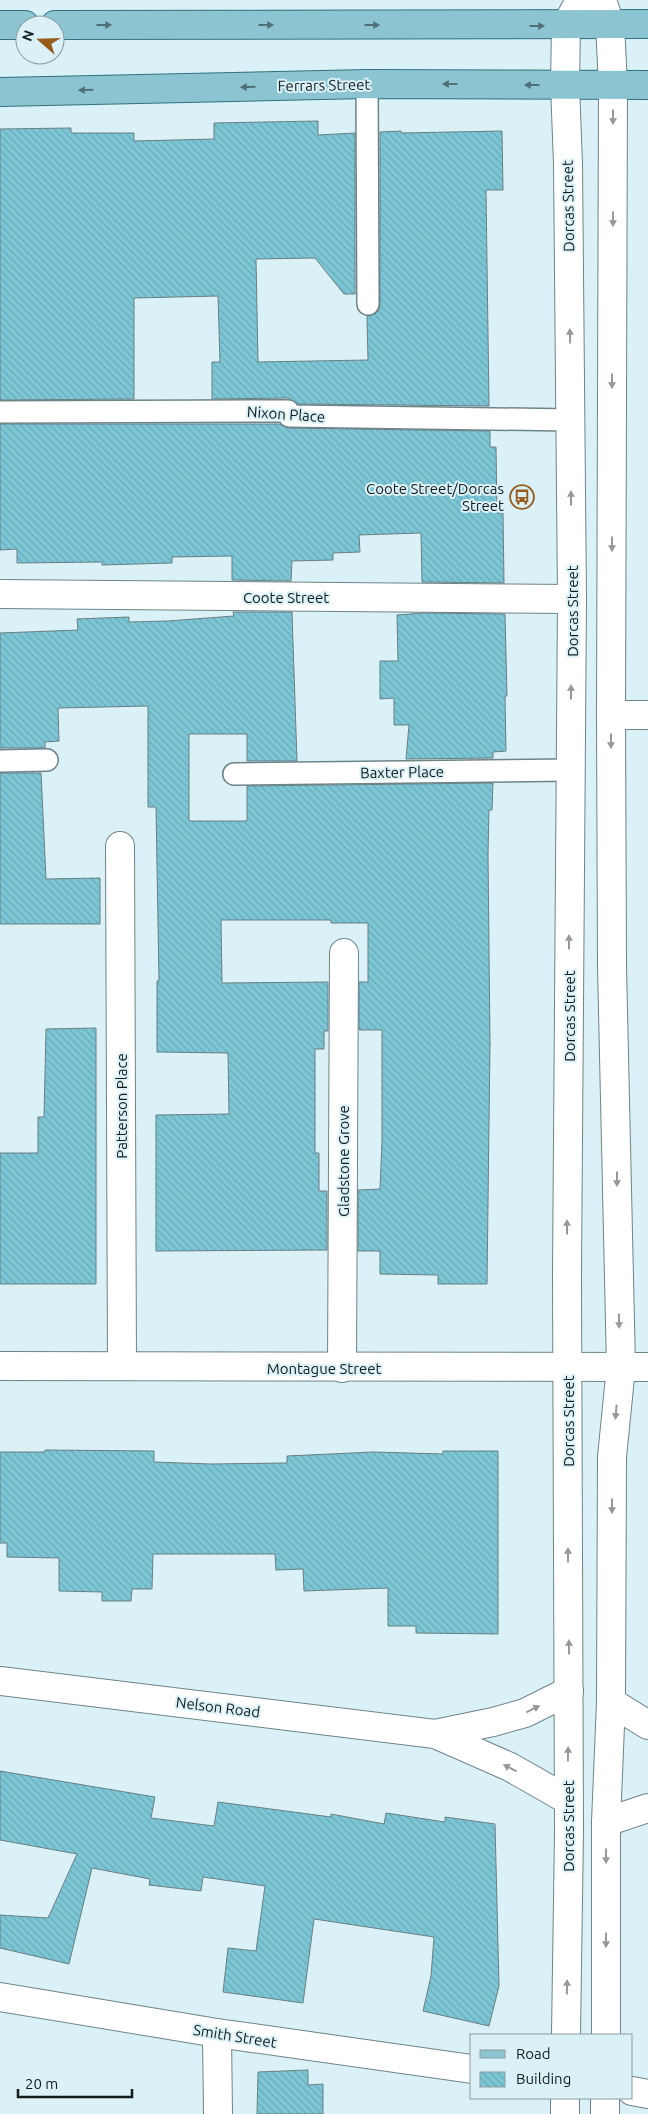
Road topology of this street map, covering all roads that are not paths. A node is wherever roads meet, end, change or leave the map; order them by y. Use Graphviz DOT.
graph roads {
  1 [pos="580,0"];
  2 [pos="606,12"];
  3 [pos="648,24"];
  4 [pos="0,26"];
  5 [pos="15,26"];
  6 [pos="65,26"];
  7 [pos="566,26"];
  8 [pos="367,84"];
  9 [pos="564,85"];
  10 [pos="648,85"];
  11 [pos="613,86"];
  12 [pos="0,92"];
  13 [pos="368,304"];
  14 [pos="0,412"];
  15 [pos="571,420"];
  16 [pos="0,594"];
  17 [pos="572,599"];
  18 [pos="611,715"];
  19 [pos="648,715"];
  20 [pos="47,760"];
  21 [pos="0,761"];
  22 [pos="570,770"];
  23 [pos="234,774"];
  24 [pos="120,846"];
  25 [pos="344,953"];
  26 [pos="0,1366"];
  27 [pos="122,1366"];
  28 [pos="568,1366"];
  29 [pos="621,1367"];
  30 [pos="342,1368"];
  31 [pos="648,1368"];
  32 [pos="0,1680"];
  33 [pos="569,1691"];
  34 [pos="611,1702"];
  35 [pos="648,1725"];
  36 [pos="436,1734"];
  37 [pos="568,1800"];
  38 [pos="648,1808"];
  39 [pos="606,1822"];
  40 [pos="0,1997"];
  41 [pos="217,2033"];
  42 [pos="566,2034"];
  43 [pos="606,2034"];
  44 [pos="470,2069"];
  45 [pos="633,2091"];
  46 [pos="648,2094"];
  47 [pos="566,2099"];
  48 [pos="606,2099"];
  49 [pos="218,2114"];
  50 [pos="566,2114"];
  51 [pos="605,2114"];
  1 -- 7 [label="street, Dorcas Street"];
  2 -- 3 [label="main road"];
  2 -- 7 [label="main road"];
  2 -- 11 [label="street"];
  4 -- 5 [label="main road"];
  6 -- 7 [label="main road, one-way"];
  7 -- 9 [label="street, Dorcas Street"];
  9 -- 8 [label="main road, Ferrars Street, one-way"];
  8 -- 12 [label="main road, Ferrars Street, one-way"];
  8 -- 13 [label="lane"];
  9 -- 11 [label="main road, Ferrars Street"];
  15 -- 9 [label="street, Dorcas Street, one-way"];
  10 -- 11 [label="main road, Ferrars Street"];
  11 -- 18 [label="street, one-way"];
  14 -- 15 [label="lane, Nixon Place"];
  17 -- 15 [label="street, Dorcas Street, one-way"];
  16 -- 17 [label="street, Coote Street"];
  22 -- 17 [label="street, Dorcas Street, one-way"];
  18 -- 19 [label="street"];
  18 -- 29 [label="street, one-way"];
  20 -- 21 [label="lane"];
  22 -- 23 [label="lane, Baxter Place"];
  28 -- 22 [label="street, Dorcas Street, one-way"];
  24 -- 27 [label="street, Patterson Place"];
  25 -- 30 [label="street, Gladstone Grove"];
  26 -- 27 [label="street, Montague Street"];
  27 -- 30 [label="street, Montague Street"];
  28 -- 29 [label="street, Montague Street"];
  28 -- 30 [label="street, Montague Street"];
  33 -- 28 [label="street, Dorcas Street, one-way"];
  29 -- 31 [label="street, Montague Street"];
  29 -- 34 [label="street, one-way"];
  32 -- 36 [label="street, Nelson Road"];
  36 -- 33 [label="street, Nelson Road, one-way"];
  37 -- 33 [label="street, Dorcas Street, one-way"];
  34 -- 35 [label="street"];
  34 -- 39 [label="street"];
  37 -- 36 [label="street, Nelson Road, one-way"];
  42 -- 37 [label="street, Dorcas Street, one-way"];
  38 -- 39 [label="street"];
  39 -- 43 [label="street, one-way"];
  40 -- 41 [label="street, Smith Street"];
  41 -- 44 [label="street, Smith Street"];
  41 -- 49 [label="street"];
  45 -- 46 [label="street"];
  47 -- 50 [label="street"];
  48 -- 51 [label="street"];
}
